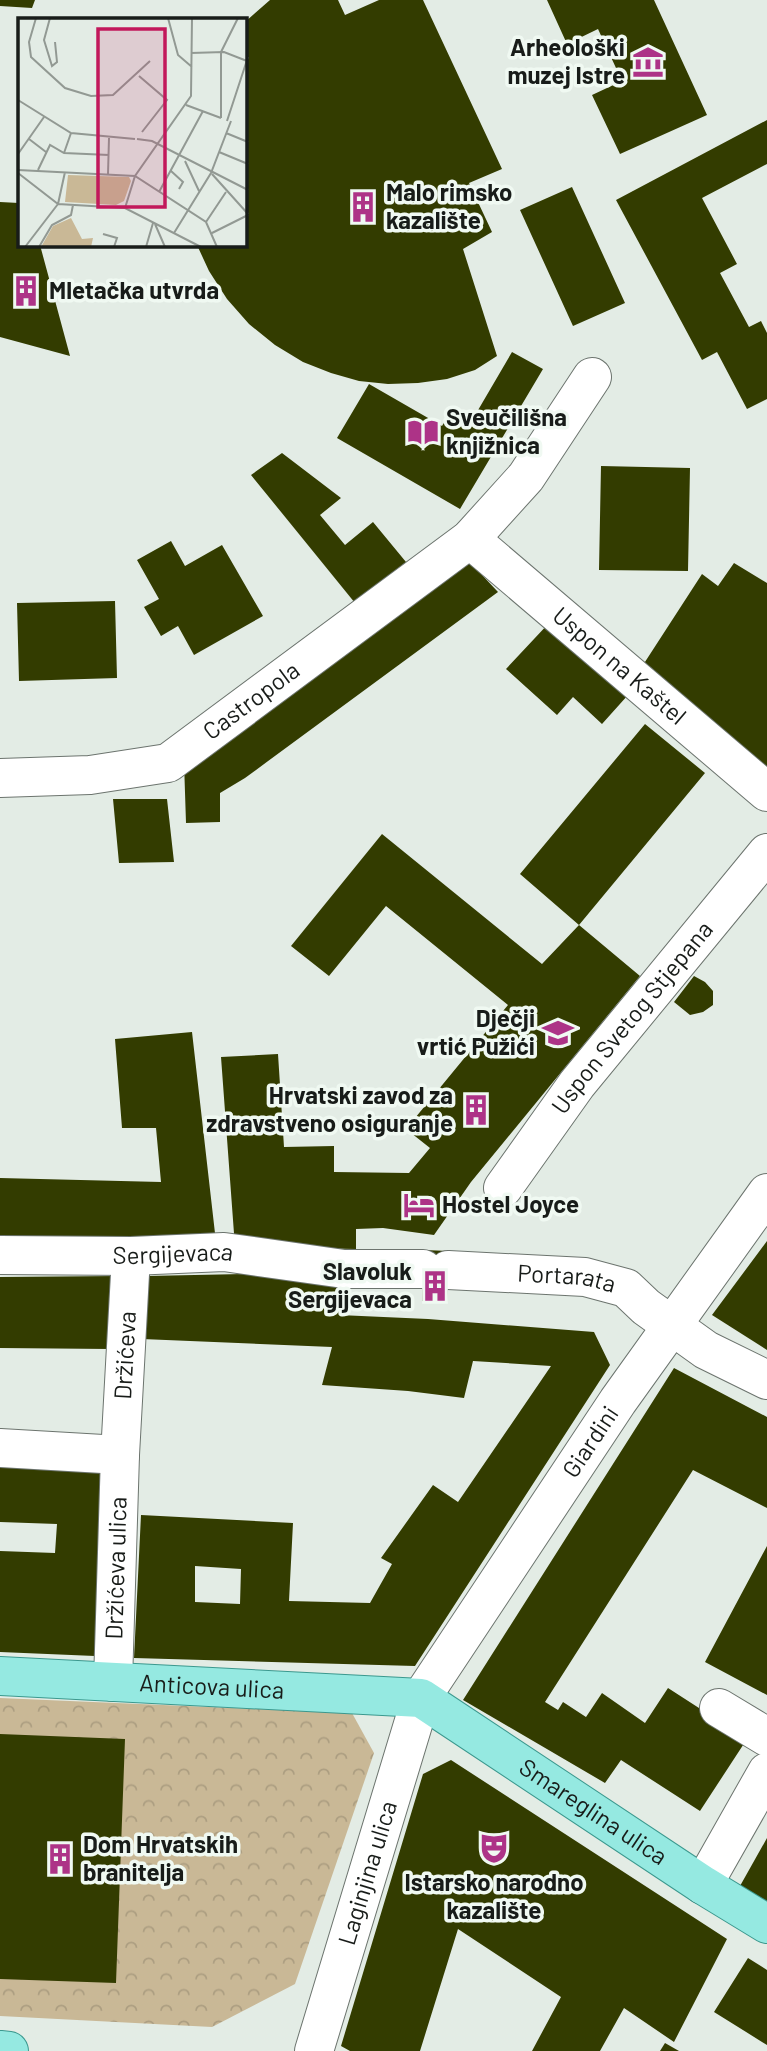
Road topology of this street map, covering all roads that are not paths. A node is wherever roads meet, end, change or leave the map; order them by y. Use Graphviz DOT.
graph roads {
  1 [pos="592,377"];
  2 [pos="470,539"];
  3 [pos="0,778"];
  4 [pos="767,792"];
  5 [pos="767,853"];
  6 [pos="503,1188"];
  7 [pos="767,1193"];
  8 [pos="0,1255"];
  9 [pos="131,1256"];
  10 [pos="344,1269"];
  11 [pos="671,1326"];
  12 [pos="767,1380"];
  13 [pos="0,1448"];
  14 [pos="120,1455"];
  15 [pos="0,1676"];
  16 [pos="113,1682"];
  17 [pos="421,1698"];
  18 [pos="719,1708"];
  19 [pos="767,1737"];
  20 [pos="767,1772"];
  21 [pos="702,1885"];
  22 [pos="767,1924"];
  23 [pos="0,2050"];
  24 [pos="9,2051"];
  25 [pos="314,2051"];
  1 -- 2 [label="street, Castropola"];
  2 -- 3 [label="street, Castropola"];
  2 -- 4 [label="street, Uspon na Kaštel"];
  5 -- 6 [label="street, Uspon Svetog Stjepana"];
  7 -- 11 [label="street, Giardini"];
  8 -- 9 [label="street, Sergijevaca"];
  9 -- 10 [label="street, Sergijevaca"];
  9 -- 14 [label="street, Držićeva"];
  10 -- 11 [label="street, Portarata"];
  11 -- 12 [label="street, Portarata"];
  11 -- 17 [label="street, Giardini"];
  13 -- 14 [label="street"];
  14 -- 16 [label="street, Držićeva ulica"];
  15 -- 16 [label="main road, Anticova ulica"];
  16 -- 17 [label="main road, Anticova ulica"];
  17 -- 21 [label="main road, Smareglina ulica"];
  17 -- 25 [label="street, Laginjina ulica"];
  18 -- 19 [label="street"];
  20 -- 21 [label="street"];
  21 -- 22 [label="main road, Smareglina ulica"];
  23 -- 24 [label="main road"];
}
